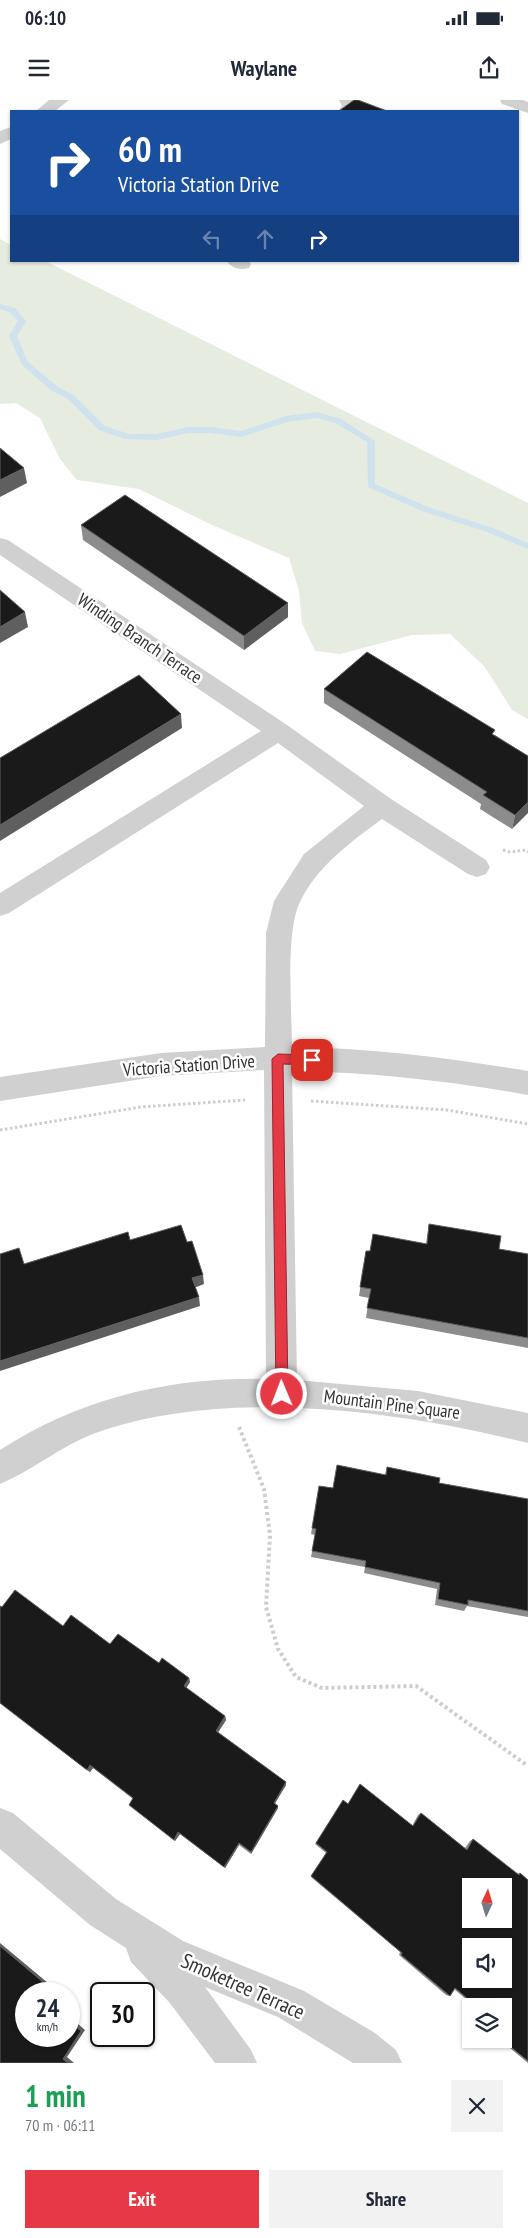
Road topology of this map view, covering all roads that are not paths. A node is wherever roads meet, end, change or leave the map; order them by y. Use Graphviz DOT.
graph roads {
  1 [pos="62,100"];
  2 [pos="347,100"];
  3 [pos="508,100"];
  4 [pos="528,108"];
  5 [pos="46,110"];
  6 [pos="347,110"];
  7 [pos="0,545"];
  8 [pos="280,731"];
  9 [pos="382,806"];
  10 [pos="477,867"];
  11 [pos="0,906"];
  12 [pos="278,1059"];
  13 [pos="528,1083"];
  14 [pos="0,1090"];
  15 [pos="282,1394"];
  16 [pos="528,1428"];
  17 [pos="0,1468"];
  18 [pos="0,1826"];
  19 [pos="103,1912"];
  20 [pos="238,2063"];
  21 [pos="383,2063"];
  1 -- 5 [label="street"];
  2 -- 6 [label="street"];
  3 -- 4 [label="street"];
  7 -- 8 [label="street, Winding Branch Terrace"];
  8 -- 9 [label="street, Winding Branch Terrace"];
  8 -- 11 [label="street"];
  9 -- 10 [label="street, Winding Branch Terrace"];
  9 -- 12 [label="street"];
  12 -- 13 [label="street, Victoria Station Drive"];
  12 -- 14 [label="street, Victoria Station Drive"];
  12 -- 15 [label="street"];
  15 -- 16 [label="street, Mountain Pine Square"];
  15 -- 17 [label="street, Mountain Pine Square"];
  18 -- 19 [label="street, Smoketree Terrace"];
  19 -- 20 [label="street, Smoketree Terrace"];
  19 -- 21 [label="street, Smoketree Terrace"];
}
